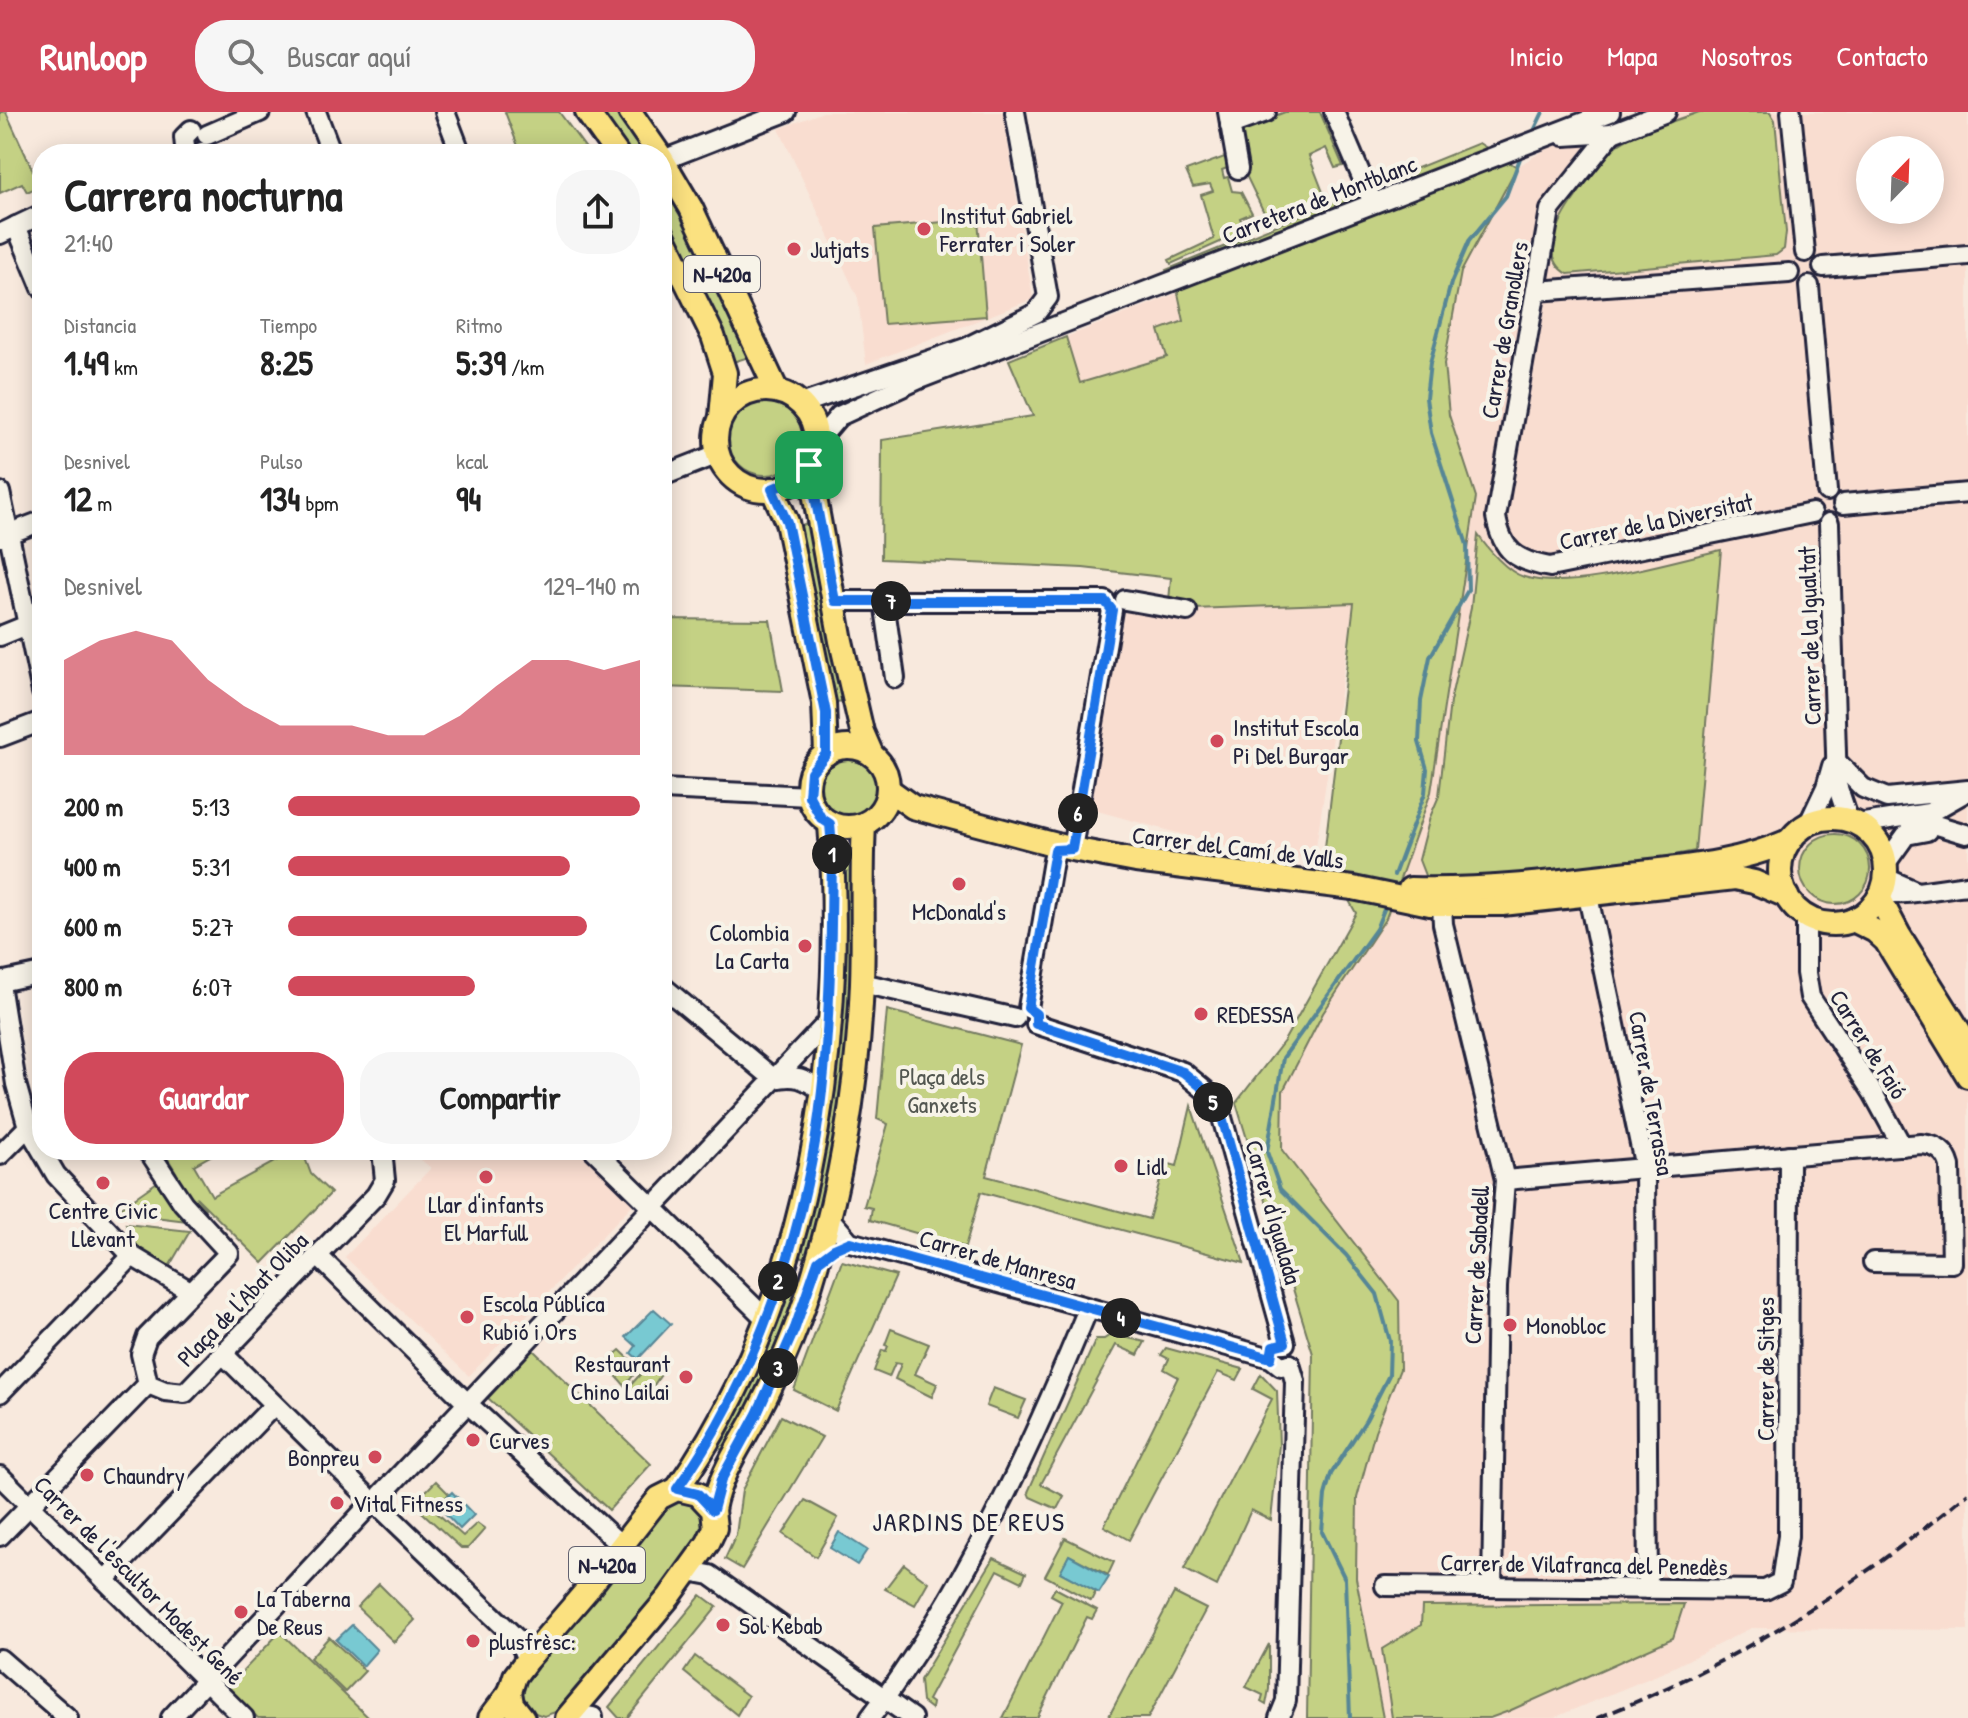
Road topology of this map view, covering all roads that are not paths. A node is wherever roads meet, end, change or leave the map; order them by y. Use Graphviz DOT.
graph roads {
  1 [pos="184,112"];
  2 [pos="260,112"];
  3 [pos="316,112"];
  4 [pos="445,112"];
  5 [pos="587,112"];
  6 [pos="630,112"];
  7 [pos="786,112"];
  8 [pos="1015,112"];
  9 [pos="1266,112"];
  10 [pos="1334,112"];
  11 [pos="1610,112"];
  12 [pos="1666,112"];
  13 [pos="1791,112"];
  14 [pos="1229,119"];
  15 [pos="1612,133"];
  16 [pos="1545,137"];
  17 [pos="193,144"];
  18 [pos="195,144"];
  19 [pos="328,144"];
  20 [pos="457,144"];
  21 [pos="610,144"];
  22 [pos="652,144"];
  23 [pos="672,154"];
  24 [pos="1238,169"];
  25 [pos="672,176"];
  26 [pos="1373,203"];
  27 [pos="32,219"];
  28 [pos="8,230"];
  29 [pos="1805,252"];
  30 [pos="672,253"];
  31 [pos="1968,255"];
  32 [pos="1823,267"];
  33 [pos="32,271"];
  34 [pos="1539,271"];
  35 [pos="1789,273"];
  36 [pos="1809,286"];
  37 [pos="1585,289"];
  38 [pos="1048,297"];
  39 [pos="1534,299"];
  40 [pos="1093,313"];
  41 [pos="1046,332"];
  42 [pos="971,345"];
  43 [pos="777,391"];
  44 [pos="801,404"];
  45 [pos="721,417"];
  46 [pos="816,443"];
  47 [pos="718,454"];
  48 [pos="809,465"];
  49 [pos="672,472"];
  50 [pos="772,489"];
  51 [pos="1827,491"];
  52 [pos="0,492"];
  53 [pos="1968,493"];
  54 [pos="1843,504"];
  55 [pos="1812,513"];
  56 [pos="1829,523"];
  57 [pos="32,525"];
  58 [pos="4,535"];
  59 [pos="1511,553"];
  60 [pos="835,601"];
  61 [pos="884,601"];
  62 [pos="1114,604"];
  63 [pos="1187,611"];
  64 [pos="32,614"];
  65 [pos="32,623"];
  66 [pos="0,636"];
  67 [pos="895,678"];
  68 [pos="32,725"];
  69 [pos="0,737"];
  70 [pos="826,754"];
  71 [pos="872,755"];
  72 [pos="1837,756"];
  73 [pos="672,789"];
  74 [pos="889,790"];
  75 [pos="1968,790"];
  76 [pos="809,796"];
  77 [pos="912,809"];
  78 [pos="872,819"];
  79 [pos="830,824"];
  80 [pos="1857,825"];
  81 [pos="1800,832"];
  82 [pos="1967,834"];
  83 [pos="1061,848"];
  84 [pos="1722,871"];
  85 [pos="1568,881"];
  86 [pos="1883,883"];
  87 [pos="1968,885"];
  88 [pos="1353,888"];
  89 [pos="1588,896"];
  90 [pos="1787,896"];
  91 [pos="1442,905"];
  92 [pos="1806,916"];
  93 [pos="1853,920"];
  94 [pos="1902,967"];
  95 [pos="32,975"];
  96 [pos="0,983"];
  97 [pos="862,983"];
  98 [pos="672,994"];
  99 [pos="1026,1017"];
  100 [pos="828,1022"];
  101 [pos="1968,1045"];
  102 [pos="1968,1061"];
  103 [pos="1968,1076"];
  104 [pos="774,1079"];
  105 [pos="822,1091"];
  106 [pos="32,1117"];
  107 [pos="32,1126"];
  108 [pos="1902,1146"];
  109 [pos="0,1155"];
  110 [pos="1789,1155"];
  111 [pos="50,1160"];
  112 [pos="155,1160"];
  113 [pos="383,1160"];
  114 [pos="604,1160"];
  115 [pos="1645,1168"];
  116 [pos="1505,1180"];
  117 [pos="653,1207"];
  118 [pos="830,1219"];
  119 [pos="850,1242"];
  120 [pos="317,1255"];
  121 [pos="132,1256"];
  122 [pos="818,1261"];
  123 [pos="1873,1262"];
  124 [pos="1960,1263"];
  125 [pos="190,1291"];
  126 [pos="1088,1309"];
  127 [pos="765,1318"];
  128 [pos="1285,1343"];
  129 [pos="223,1354"];
  130 [pos="1271,1358"];
  131 [pos="1290,1364"];
  132 [pos="148,1384"];
  133 [pos="0,1393"];
  134 [pos="468,1404"];
  135 [pos="274,1405"];
  136 [pos="0,1476"];
  137 [pos="677,1489"];
  138 [pos="374,1502"];
  139 [pos="30,1506"];
  140 [pos="713,1510"];
  141 [pos="0,1536"];
  142 [pos="622,1546"];
  143 [pos="699,1573"];
  144 [pos="105,1580"];
  145 [pos="1781,1582"];
  146 [pos="1385,1586"];
  147 [pos="1492,1587"];
  148 [pos="1648,1589"];
  149 [pos="529,1649"];
  150 [pos="0,1659"];
  151 [pos="206,1681"];
  152 [pos="510,1692"];
  153 [pos="885,1697"];
  154 [pos="582,1713"];
  155 [pos="68,1718"];
  156 [pos="171,1718"];
  157 [pos="244,1718"];
  158 [pos="490,1718"];
  159 [pos="523,1718"];
  160 [pos="870,1718"];
  161 [pos="912,1718"];
  162 [pos="1279,1718"];
  1 -- 17 [label="street"];
  2 -- 18 [label="street"];
  3 -- 19 [label="street"];
  4 -- 20 [label="street"];
  5 -- 21 [label="main road"];
  6 -- 22 [label="main road, N-420a"];
  7 -- 23 [label="street"];
  8 -- 38 [label="street"];
  9 -- 14 [label="street"];
  10 -- 26 [label="street"];
  11 -- 16 [label="street, Carretera de Montblanc"];
  12 -- 15 [label="street"];
  13 -- 29 [label="street"];
  14 -- 24 [label="street"];
  15 -- 16 [label="street"];
  15 -- 34 [label="street, Carrer de Granollers"];
  16 -- 26 [label="street, Carretera de Montblanc"];
  25 -- 43 [label="main road, N-420a"];
  26 -- 40 [label="street, Carretera de Montblanc"];
  27 -- 28 [label="street"];
  28 -- 33 [label="street"];
  29 -- 32 [label="street"];
  29 -- 35 [label="street"];
  30 -- 45 [label="main road, N-420a"];
  31 -- 32 [label="street"];
  32 -- 36 [label="street"];
  34 -- 37 [label="street"];
  34 -- 39 [label="street, Carrer de Granollers"];
  35 -- 36 [label="street"];
  35 -- 37 [label="street"];
  36 -- 51 [label="street"];
  37 -- 39 [label="street"];
  38 -- 40 [label="street"];
  38 -- 42 [label="street"];
  39 -- 59 [label="street, Carrer de Granollers"];
  40 -- 41 [label="street, Carretera de Montblanc"];
  41 -- 42 [label="street"];
  41 -- 46 [label="street"];
  42 -- 44 [label="street"];
  43 -- 44 [label="main road"];
  43 -- 45 [label="main road"];
  44 -- 46 [label="main road"];
  45 -- 47 [label="main road, N-420a"];
  46 -- 48 [label="main road"];
  47 -- 49 [label="street"];
  47 -- 50 [label="main road"];
  48 -- 50 [label="main road"];
  48 -- 60 [label="main road"];
  50 -- 70 [label="main road"];
  51 -- 54 [label="street"];
  51 -- 55 [label="street"];
  52 -- 58 [label="street"];
  53 -- 54 [label="street"];
  54 -- 56 [label="street"];
  55 -- 56 [label="street"];
  55 -- 59 [label="street, Carrer de la Diversitat"];
  56 -- 72 [label="street, Carrer de la Igualtat"];
  57 -- 58 [label="street"];
  58 -- 64 [label="street"];
  60 -- 61 [label="street"];
  60 -- 71 [label="main road"];
  61 -- 62 [label="street"];
  61 -- 67 [label="street"];
  62 -- 63 [label="street"];
  62 -- 83 [label="street"];
  65 -- 66 [label="street"];
  68 -- 69 [label="street"];
  70 -- 71 [label="main road"];
  70 -- 76 [label="main road"];
  71 -- 74 [label="main road"];
  72 -- 75 [label="street"];
  72 -- 80 [label="street"];
  72 -- 81 [label="street"];
  73 -- 76 [label="street"];
  74 -- 77 [label="main road, Carrer del Camí de Valls"];
  74 -- 78 [label="main road, N-420a"];
  75 -- 80 [label="street"];
  76 -- 79 [label="main road"];
  77 -- 78 [label="main road, Carrer del Camí de Valls"];
  77 -- 83 [label="main road, Carrer del Camí de Valls"];
  78 -- 79 [label="main road"];
  78 -- 97 [label="main road, N-420a"];
  79 -- 100 [label="main road, N-420a"];
  80 -- 81 [label="main road"];
  80 -- 82 [label="street"];
  80 -- 86 [label="main road"];
  81 -- 84 [label="main road"];
  81 -- 90 [label="main road"];
  82 -- 86 [label="street"];
  83 -- 88 [label="main road, Carrer del Camí de Valls"];
  83 -- 99 [label="street"];
  84 -- 85 [label="main road, Carrer del Camí de Valls"];
  84 -- 89 [label="main road, Carrer del Camí de Valls"];
  84 -- 90 [label="main road"];
  85 -- 88 [label="main road, Carrer del Camí de Valls"];
  85 -- 91 [label="main road"];
  86 -- 87 [label="street"];
  86 -- 93 [label="main road"];
  86 -- 101 [label="main road"];
  88 -- 91 [label="main road, Carrer del Camí de Valls"];
  89 -- 91 [label="main road, Carrer del Camí de Valls"];
  89 -- 115 [label="street, Carrer de Terrassa"];
  90 -- 92 [label="main road"];
  91 -- 116 [label="street, Carrer de Sabadell"];
  92 -- 93 [label="main road"];
  92 -- 108 [label="street, Carrer de Faió"];
  93 -- 94 [label="main road"];
  94 -- 102 [label="main road"];
  94 -- 103 [label="main road"];
  95 -- 96 [label="street"];
  96 -- 106 [label="street"];
  97 -- 99 [label="street, Carrer d'Igualada"];
  97 -- 118 [label="main road, N-420a"];
  98 -- 104 [label="street"];
  99 -- 128 [label="street, Carrer d'Igualada"];
  100 -- 104 [label="street"];
  100 -- 105 [label="main road, N-420a"];
  104 -- 105 [label="street"];
  104 -- 117 [label="street"];
  105 -- 127 [label="main road, N-420a"];
  107 -- 109 [label="street"];
  108 -- 110 [label="street"];
  108 -- 124 [label="street"];
  110 -- 115 [label="street"];
  110 -- 145 [label="street, Carrer de Sitges"];
  111 -- 121 [label="street"];
  112 -- 125 [label="street, Plaça de l'Abat Oliba"];
  113 -- 120 [label="street, Plaça de l'Abat Oliba"];
  114 -- 117 [label="street"];
  115 -- 116 [label="street"];
  115 -- 148 [label="street, Carrer de Terrassa"];
  116 -- 147 [label="street, Carrer de Sabadell"];
  117 -- 127 [label="street"];
  117 -- 134 [label="street"];
  118 -- 119 [label="street"];
  118 -- 122 [label="main road, N-420a"];
  119 -- 122 [label="street"];
  119 -- 126 [label="street, Carrer de Manresa"];
  120 -- 129 [label="street, Plaça de l'Abat Oliba"];
  120 -- 134 [label="street"];
  121 -- 125 [label="street"];
  121 -- 133 [label="street"];
  122 -- 140 [label="main road, N-420a"];
  123 -- 124 [label="street"];
  125 -- 132 [label="street, Plaça de l'Abat Oliba"];
  126 -- 130 [label="street, Carrer de Manresa"];
  126 -- 153 [label="street"];
  127 -- 137 [label="main road, N-420a"];
  128 -- 130 [label="street"];
  128 -- 131 [label="street"];
  129 -- 132 [label="street, Plaça de l'Abat Oliba"];
  129 -- 135 [label="street"];
  130 -- 131 [label="street"];
  131 -- 162 [label="street"];
  132 -- 139 [label="street"];
  134 -- 138 [label="street"];
  134 -- 142 [label="street"];
  135 -- 138 [label="street"];
  135 -- 144 [label="street"];
  136 -- 139 [label="street, Carrer de l'escultor Modest Gené"];
  137 -- 140 [label="main road"];
  137 -- 142 [label="main road, N-420a"];
  138 -- 149 [label="street"];
  138 -- 151 [label="street"];
  139 -- 141 [label="street"];
  139 -- 144 [label="street, Carrer de l'escultor Modest Gené"];
  140 -- 143 [label="main road, N-420a"];
  142 -- 149 [label="main road, N-420a"];
  143 -- 153 [label="street"];
  143 -- 154 [label="main road, N-420a"];
  144 -- 151 [label="street, Carrer de l'escultor Modest Gené"];
  145 -- 148 [label="street, Carrer de Vilafranca del Penedès"];
  146 -- 147 [label="street, Carrer de Vilafranca del Penedès"];
  147 -- 148 [label="street, Carrer de Vilafranca del Penedès"];
  149 -- 152 [label="main road, N-420a"];
  150 -- 155 [label="street"];
  151 -- 156 [label="street"];
  151 -- 157 [label="street, Carrer de l'escultor Modest Gené"];
  152 -- 158 [label="main road, N-420a"];
  152 -- 159 [label="main road"];
  153 -- 160 [label="street"];
  153 -- 161 [label="street"];
}
